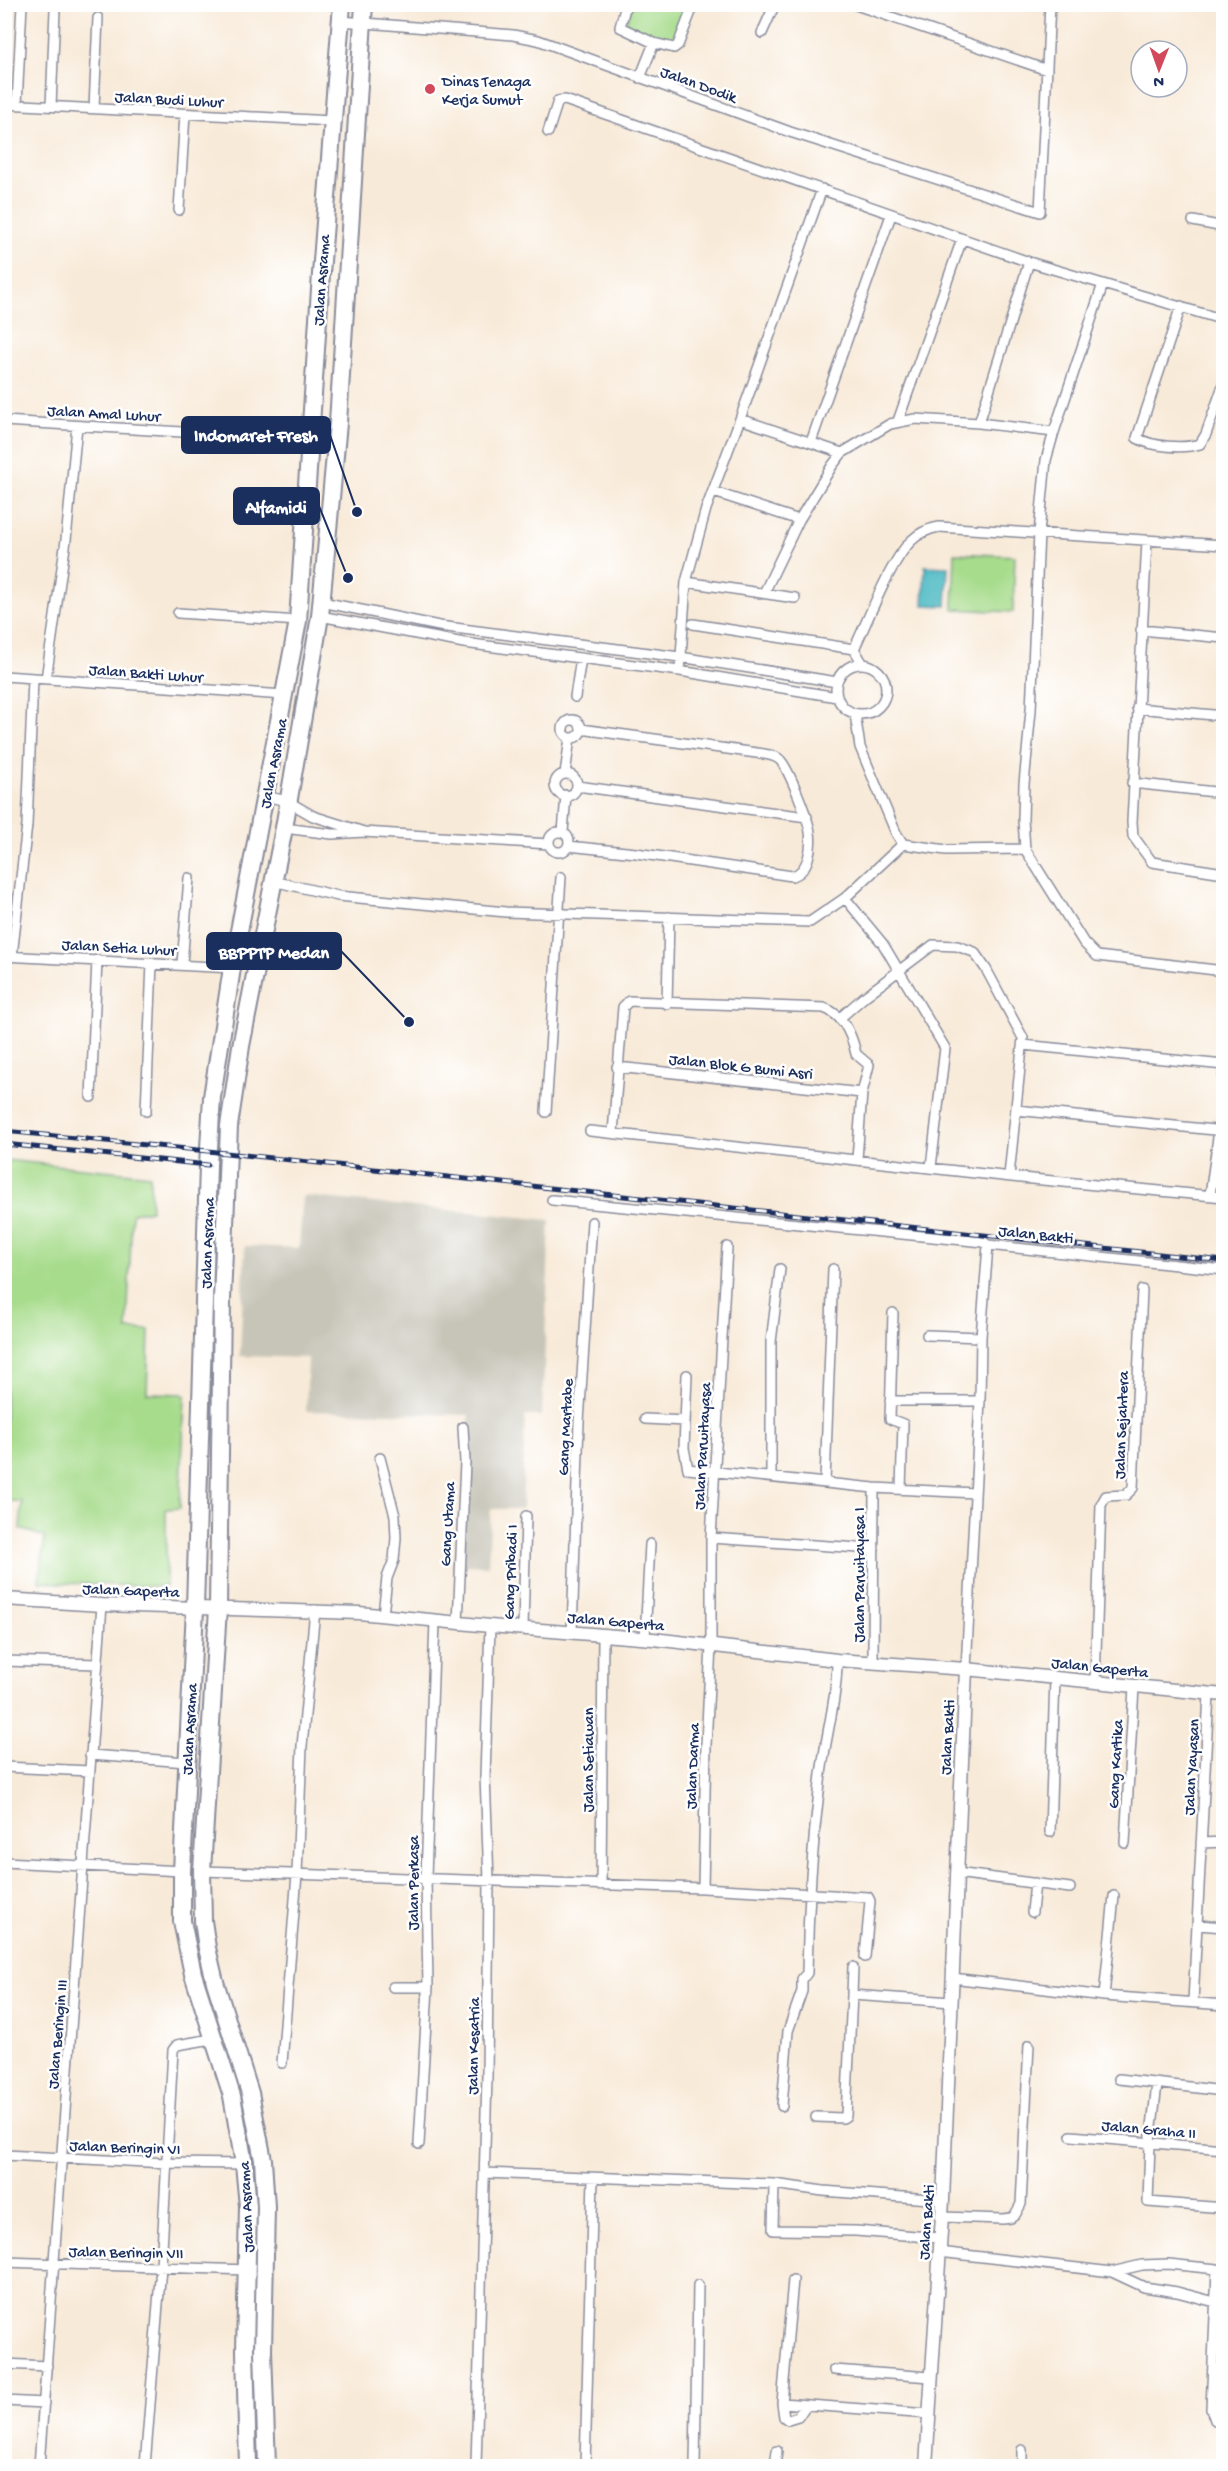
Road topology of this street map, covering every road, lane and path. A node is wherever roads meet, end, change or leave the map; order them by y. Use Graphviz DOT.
graph roads {
  1 [pos="22,4"];
  2 [pos="364,4"];
  3 [pos="626,4"];
  4 [pos="694,4"];
  5 [pos="775,4"];
  6 [pos="853,4"];
  7 [pos="1050,4"];
  8 [pos="55,10"];
  9 [pos="342,13"];
  10 [pos="98,18"];
  11 [pos="363,23"];
  12 [pos="762,33"];
  13 [pos="654,43"];
  14 [pos="1047,70"];
  15 [pos="640,78"];
  16 [pos="4,104"];
  17 [pos="17,104"];
  18 [pos="51,106"];
  19 [pos="94,108"];
  20 [pos="185,114"];
  21 [pos="332,121"];
  22 [pos="548,132"];
  23 [pos="822,189"];
  24 [pos="180,210"];
  25 [pos="891,215"];
  26 [pos="1193,221"];
  27 [pos="1224,227"];
  28 [pos="962,239"];
  29 [pos="1029,262"];
  30 [pos="1103,284"];
  31 [pos="1180,306"];
  32 [pos="1224,320"];
  33 [pos="1224,383"];
  34 [pos="740,419"];
  35 [pos="4,421"];
  36 [pos="898,421"];
  37 [pos="979,423"];
  38 [pos="77,426"];
  39 [pos="1054,432"];
  40 [pos="310,440"];
  41 [pos="811,442"];
  42 [pos="842,453"];
  43 [pos="714,492"];
  44 [pos="799,519"];
  45 [pos="1039,533"];
  46 [pos="1147,541"];
  47 [pos="1224,545"];
  48 [pos="686,582"];
  49 [pos="764,593"];
  50 [pos="795,598"];
  51 [pos="321,609"];
  52 [pos="178,613"];
  53 [pos="298,621"];
  54 [pos="693,624"];
  55 [pos="439,626"];
  56 [pos="1141,630"];
  57 [pos="435,638"];
  58 [pos="1224,638"];
  59 [pos="854,649"];
  60 [pos="680,657"];
  61 [pos="582,658"];
  62 [pos="862,664"];
  63 [pos="680,672"];
  64 [pos="4,676"];
  65 [pos="33,679"];
  66 [pos="46,679"];
  67 [pos="837,682"];
  68 [pos="285,695"];
  69 [pos="575,697"];
  70 [pos="837,697"];
  71 [pos="1137,708"];
  72 [pos="855,714"];
  73 [pos="1224,716"];
  74 [pos="581,729"];
  75 [pos="570,738"];
  76 [pos="564,774"];
  77 [pos="1132,783"];
  78 [pos="577,786"];
  79 [pos="1224,793"];
  80 [pos="566,795"];
  81 [pos="265,796"];
  82 [pos="287,801"];
  83 [pos="313,816"];
  84 [pos="807,818"];
  85 [pos="284,828"];
  86 [pos="310,831"];
  87 [pos="364,832"];
  88 [pos="563,832"];
  89 [pos="549,844"];
  90 [pos="903,844"];
  91 [pos="568,846"];
  92 [pos="1025,849"];
  93 [pos="1224,873"];
  94 [pos="561,877"];
  95 [pos="189,879"];
  96 [pos="273,881"];
  97 [pos="845,898"];
  98 [pos="560,914"];
  99 [pos="669,917"];
  100 [pos="8,956"];
  101 [pos="97,960"];
  102 [pos="152,963"];
  103 [pos="182,964"];
  104 [pos="232,968"];
  105 [pos="898,969"];
  106 [pos="1224,971"];
  107 [pos="667,1004"];
  108 [pos="840,1018"];
  109 [pos="1023,1045"];
  110 [pos="1224,1065"];
  111 [pos="617,1067"];
  112 [pos="1224,1072"];
  113 [pos="862,1093"];
  114 [pos="91,1097"];
  115 [pos="1016,1110"];
  116 [pos="146,1111"];
  117 [pos="546,1112"];
  118 [pos="1221,1130"];
  119 [pos="590,1131"];
  120 [pos="613,1133"];
  121 [pos="857,1159"];
  122 [pos="931,1167"];
  123 [pos="1009,1176"];
  124 [pos="1210,1195"];
  125 [pos="1224,1197"];
  126 [pos="552,1200"];
  127 [pos="592,1222"];
  128 [pos="988,1245"];
  129 [pos="727,1247"];
  130 [pos="780,1269"];
  131 [pos="833,1269"];
  132 [pos="1224,1270"];
  133 [pos="1142,1290"];
  134 [pos="893,1313"];
  135 [pos="927,1335"];
  136 [pos="981,1337"];
  137 [pos="687,1375"];
  138 [pos="890,1401"];
  139 [pos="980,1401"];
  140 [pos="645,1419"];
  141 [pos="685,1421"];
  142 [pos="463,1427"];
  143 [pos="380,1458"];
  144 [pos="715,1472"];
  145 [pos="771,1477"];
  146 [pos="825,1482"];
  147 [pos="874,1488"];
  148 [pos="901,1490"];
  149 [pos="975,1493"];
  150 [pos="526,1516"];
  151 [pos="711,1538"];
  152 [pos="650,1544"];
  153 [pos="874,1549"];
  154 [pos="4,1599"];
  155 [pos="102,1605"];
  156 [pos="195,1608"];
  157 [pos="218,1608"];
  158 [pos="315,1610"];
  159 [pos="379,1614"];
  160 [pos="435,1621"];
  161 [pos="458,1623"];
  162 [pos="490,1626"];
  163 [pos="523,1629"];
  164 [pos="572,1633"];
  165 [pos="603,1635"];
  166 [pos="645,1638"];
  167 [pos="711,1646"];
  168 [pos="837,1660"];
  169 [pos="4,1661"];
  170 [pos="873,1662"];
  171 [pos="97,1664"];
  172 [pos="966,1669"];
  173 [pos="1055,1678"];
  174 [pos="1095,1682"];
  175 [pos="1134,1687"];
  176 [pos="1209,1694"];
  177 [pos="1224,1695"];
  178 [pos="90,1755"];
  179 [pos="187,1762"];
  180 [pos="4,1767"];
  181 [pos="90,1771"];
  182 [pos="1050,1832"];
  183 [pos="1224,1842"];
  184 [pos="1202,1843"];
  185 [pos="1125,1844"];
  186 [pos="4,1862"];
  187 [pos="82,1866"];
  188 [pos="182,1871"];
  189 [pos="202,1871"];
  190 [pos="956,1873"];
  191 [pos="297,1874"];
  192 [pos="426,1877"];
  193 [pos="489,1880"];
  194 [pos="1035,1883"];
  195 [pos="601,1885"];
  196 [pos="703,1888"];
  197 [pos="1070,1888"];
  198 [pos="810,1894"];
  199 [pos="1114,1896"];
  200 [pos="1032,1912"];
  201 [pos="1198,1925"];
  202 [pos="1224,1927"];
  203 [pos="865,1957"];
  204 [pos="853,1967"];
  205 [pos="952,1978"];
  206 [pos="393,1987"];
  207 [pos="428,1987"];
  208 [pos="852,1995"];
  209 [pos="1104,1996"];
  210 [pos="952,2002"];
  211 [pos="1193,2002"];
  212 [pos="1224,2005"];
  213 [pos="213,2038"];
  214 [pos="1029,2044"];
  215 [pos="282,2063"];
  216 [pos="1119,2079"];
  217 [pos="1157,2084"];
  218 [pos="1224,2091"];
  219 [pos="782,2106"];
  220 [pos="816,2117"];
  221 [pos="1071,2136"];
  222 [pos="1150,2143"];
  223 [pos="419,2144"];
  224 [pos="1224,2149"];
  225 [pos="4,2155"];
  226 [pos="61,2158"];
  227 [pos="166,2163"];
  228 [pos="244,2164"];
  229 [pos="484,2173"];
  230 [pos="593,2178"];
  231 [pos="774,2184"];
  232 [pos="944,2200"];
  233 [pos="1224,2208"];
  234 [pos="942,2217"];
  235 [pos="939,2238"];
  236 [pos="939,2252"];
  237 [pos="4,2262"];
  238 [pos="54,2265"];
  239 [pos="161,2267"];
  240 [pos="1220,2267"];
  241 [pos="248,2270"];
  242 [pos="1112,2272"];
  243 [pos="794,2280"];
  244 [pos="698,2285"];
  245 [pos="1215,2302"];
  246 [pos="1220,2346"];
  247 [pos="4,2364"];
  248 [pos="46,2366"];
  249 [pos="834,2370"];
  250 [pos="931,2377"];
  251 [pos="4,2401"];
  252 [pos="44,2403"];
  253 [pos="782,2403"];
  254 [pos="806,2405"];
  255 [pos="929,2414"];
  256 [pos="1224,2423"];
  257 [pos="1022,2450"];
  258 [pos="777,2451"];
  259 [pos="39,2466"];
  260 [pos="145,2466"];
  261 [pos="248,2466"];
  262 [pos="267,2466"];
  263 [pos="476,2466"];
  264 [pos="585,2466"];
  265 [pos="695,2466"];
  266 [pos="775,2466"];
  267 [pos="926,2466"];
  268 [pos="1022,2466"];
  1 -- 17 [label="street"];
  2 -- 11 [label="highway, Jalan Asrama"];
  3 -- 13 [label="street"];
  4 -- 13 [label="street"];
  5 -- 12 [label="street"];
  6 -- 14 [label="street"];
  7 -- 14 [label="street"];
  8 -- 18 [label="street"];
  9 -- 11 [label="street, Jalan Dodik"];
  9 -- 21 [label="highway, Jalan Asrama"];
  10 -- 19 [label="street"];
  11 -- 15 [label="street, Jalan Dodik"];
  11 -- 51 [label="highway, Jalan Asrama"];
  13 -- 15 [label="street"];
  14 -- 15 [label="street, Jalan Dodik"];
  16 -- 17 [label="street, Jalan Budi Luhur"];
  17 -- 18 [label="street, Jalan Budi Luhur"];
  18 -- 19 [label="street, Jalan Budi Luhur"];
  19 -- 20 [label="street, Jalan Budi Luhur"];
  20 -- 21 [label="street, Jalan Budi Luhur"];
  20 -- 24 [label="street"];
  21 -- 40 [label="highway, Jalan Asrama"];
  22 -- 23 [label="street"];
  23 -- 25 [label="street"];
  23 -- 34 [label="street"];
  25 -- 28 [label="street"];
  25 -- 41 [label="street"];
  26 -- 27 [label="street"];
  28 -- 29 [label="street"];
  28 -- 36 [label="street"];
  29 -- 30 [label="street"];
  29 -- 37 [label="street"];
  30 -- 31 [label="street"];
  30 -- 39 [label="street"];
  31 -- 32 [label="street"];
  31 -- 33 [label="street"];
  34 -- 41 [label="street"];
  34 -- 43 [label="street"];
  35 -- 38 [label="street, Jalan Amal Luhur"];
  36 -- 37 [label="street"];
  36 -- 42 [label="street"];
  37 -- 39 [label="street"];
  38 -- 40 [label="street, Jalan Amal Luhur"];
  38 -- 66 [label="street"];
  39 -- 45 [label="street"];
  40 -- 53 [label="highway, Jalan Asrama"];
  41 -- 42 [label="street"];
  42 -- 44 [label="street"];
  43 -- 44 [label="street"];
  43 -- 48 [label="street"];
  44 -- 49 [label="street"];
  45 -- 46 [label="street"];
  45 -- 59 [label="street"];
  45 -- 92 [label="street"];
  46 -- 47 [label="street"];
  46 -- 56 [label="street"];
  48 -- 49 [label="street"];
  48 -- 60 [label="street"];
  49 -- 50 [label="street"];
  51 -- 55 [label="street"];
  51 -- 57 [label="street"];
  51 -- 82 [label="highway, Jalan Asrama"];
  52 -- 53 [label="street"];
  53 -- 68 [label="highway, Jalan Asrama"];
  54 -- 59 [label="street"];
  55 -- 57 [label="street"];
  55 -- 60 [label="street"];
  56 -- 58 [label="street"];
  56 -- 71 [label="street"];
  57 -- 61 [label="street"];
  59 -- 62 [label="street"];
  60 -- 63 [label="street"];
  60 -- 67 [label="street"];
  61 -- 63 [label="street"];
  61 -- 69 [label="street"];
  62 -- 67 [label="street"];
  62 -- 72 [label="street"];
  63 -- 70 [label="street"];
  64 -- 65 [label="street, Jalan Bakti Luhur"];
  65 -- 66 [label="street, Jalan Bakti Luhur"];
  65 -- 100 [label="street"];
  66 -- 68 [label="street, Jalan Bakti Luhur"];
  67 -- 70 [label="street"];
  68 -- 81 [label="highway, Jalan Asrama"];
  70 -- 72 [label="street"];
  71 -- 73 [label="street"];
  71 -- 77 [label="street"];
  72 -- 90 [label="street"];
  74 -- 75 [label="street"];
  74 -- 75 [label="street"];
  74 -- 84 [label="street"];
  75 -- 76 [label="street"];
  76 -- 78 [label="street"];
  76 -- 80 [label="street"];
  77 -- 79 [label="street"];
  77 -- 93 [label="street"];
  78 -- 80 [label="street"];
  78 -- 84 [label="street"];
  80 -- 88 [label="street"];
  81 -- 82 [label="street"];
  81 -- 104 [label="highway, Jalan Asrama"];
  82 -- 83 [label="street"];
  82 -- 85 [label="highway, Jalan Asrama"];
  83 -- 86 [label="street"];
  83 -- 87 [label="street"];
  84 -- 91 [label="street"];
  85 -- 86 [label="street"];
  85 -- 96 [label="highway, Jalan Asrama"];
  86 -- 87 [label="street"];
  87 -- 89 [label="street"];
  88 -- 89 [label="street"];
  88 -- 91 [label="street"];
  89 -- 91 [label="street"];
  90 -- 92 [label="street"];
  90 -- 97 [label="street"];
  92 -- 106 [label="street"];
  94 -- 98 [label="street"];
  95 -- 103 [label="street"];
  96 -- 98 [label="street"];
  96 -- 157 [label="highway, Jalan Asrama"];
  97 -- 99 [label="street"];
  97 -- 105 [label="street"];
  98 -- 99 [label="street"];
  98 -- 117 [label="street"];
  99 -- 107 [label="street"];
  100 -- 101 [label="street, Jalan Setia Luhur"];
  101 -- 102 [label="street, Jalan Setia Luhur"];
  101 -- 114 [label="street"];
  102 -- 103 [label="street, Jalan Setia Luhur"];
  102 -- 116 [label="street"];
  103 -- 104 [label="street, Jalan Setia Luhur"];
  104 -- 156 [label="highway, Jalan Asrama"];
  105 -- 108 [label="street"];
  105 -- 109 [label="street"];
  105 -- 122 [label="street"];
  107 -- 108 [label="street"];
  107 -- 111 [label="street"];
  108 -- 113 [label="street"];
  109 -- 110 [label="street"];
  109 -- 115 [label="street"];
  111 -- 113 [label="street, Jalan Blok G Bumi Asri"];
  111 -- 120 [label="street"];
  112 -- 118 [label="street"];
  113 -- 121 [label="street"];
  115 -- 118 [label="street"];
  115 -- 123 [label="street"];
  118 -- 124 [label="street"];
  119 -- 120 [label="street"];
  120 -- 121 [label="street"];
  121 -- 122 [label="street"];
  122 -- 123 [label="street"];
  123 -- 124 [label="street"];
  124 -- 125 [label="street"];
  126 -- 128 [label="street"];
  127 -- 164 [label="street, Gang Martabe"];
  128 -- 132 [label="street, Jalan Bakti"];
  128 -- 136 [label="street, Jalan Bakti"];
  129 -- 144 [label="street, Jalan Parwitayasa"];
  130 -- 145 [label="street"];
  131 -- 146 [label="street"];
  133 -- 174 [label="street, Jalan Sejahtera"];
  134 -- 138 [label="street"];
  135 -- 136 [label="street"];
  136 -- 139 [label="street, Jalan Bakti"];
  137 -- 141 [label="street"];
  138 -- 139 [label="street"];
  138 -- 148 [label="street"];
  139 -- 149 [label="street, Jalan Bakti"];
  140 -- 141 [label="street"];
  141 -- 144 [label="street"];
  142 -- 161 [label="street, Gang Utama"];
  143 -- 159 [label="street"];
  144 -- 145 [label="street"];
  144 -- 151 [label="street, Jalan Parwitayasa"];
  145 -- 146 [label="street"];
  146 -- 147 [label="street"];
  147 -- 148 [label="street"];
  147 -- 153 [label="street, Jalan Parwitayasa I"];
  148 -- 149 [label="street"];
  149 -- 172 [label="street, Jalan Bakti"];
  150 -- 163 [label="street, Gang Pribadi I"];
  151 -- 153 [label="street"];
  151 -- 167 [label="street, Jalan Parwitayasa"];
  152 -- 166 [label="street"];
  153 -- 170 [label="street, Jalan Parwitayasa I"];
  154 -- 155 [label="street, Jalan Gaperta"];
  155 -- 156 [label="street, Jalan Gaperta"];
  155 -- 171 [label="street, Jalan Beringin III"];
  156 -- 157 [label="street, Jalan Gaperta"];
  156 -- 179 [label="highway, Jalan Asrama"];
  157 -- 158 [label="street, Jalan Gaperta"];
  157 -- 189 [label="highway, Jalan Asrama"];
  158 -- 159 [label="street, Jalan Gaperta"];
  158 -- 191 [label="street"];
  159 -- 160 [label="street, Jalan Gaperta"];
  160 -- 161 [label="street, Jalan Gaperta"];
  160 -- 192 [label="street, Jalan Perkasa"];
  161 -- 162 [label="street, Jalan Gaperta"];
  162 -- 163 [label="street, Jalan Gaperta"];
  162 -- 193 [label="street, Jalan Kesatria"];
  163 -- 164 [label="street, Jalan Gaperta"];
  164 -- 165 [label="street, Jalan Gaperta"];
  165 -- 166 [label="street, Jalan Gaperta"];
  165 -- 195 [label="street, Jalan Setiawan"];
  166 -- 167 [label="street, Jalan Gaperta"];
  167 -- 168 [label="street, Jalan Gaperta"];
  167 -- 196 [label="street, Jalan Darma"];
  168 -- 170 [label="street, Jalan Gaperta"];
  168 -- 198 [label="street"];
  169 -- 171 [label="street"];
  170 -- 172 [label="street, Jalan Gaperta"];
  171 -- 178 [label="street, Jalan Beringin III"];
  172 -- 173 [label="street, Jalan Gaperta"];
  172 -- 190 [label="street, Jalan Bakti"];
  173 -- 174 [label="street, Jalan Gaperta"];
  173 -- 182 [label="street"];
  174 -- 175 [label="street, Jalan Gaperta"];
  175 -- 176 [label="street, Jalan Gaperta"];
  175 -- 185 [label="street, Gang Kartika"];
  176 -- 177 [label="street, Jalan Gaperta"];
  176 -- 184 [label="street, Jalan Yayasan"];
  178 -- 179 [label="street"];
  178 -- 181 [label="street, Jalan Beringin III"];
  179 -- 188 [label="highway, Jalan Asrama"];
  180 -- 181 [label="street"];
  181 -- 187 [label="street, Jalan Beringin III"];
  183 -- 184 [label="street"];
  184 -- 201 [label="street, Jalan Yayasan"];
  186 -- 187 [label="street"];
  187 -- 188 [label="street"];
  187 -- 226 [label="street, Jalan Beringin III"];
  188 -- 213 [label="highway, Jalan Asrama"];
  189 -- 191 [label="street"];
  189 -- 262 [label="highway, Jalan Asrama"];
  190 -- 194 [label="street"];
  190 -- 205 [label="street, Jalan Bakti"];
  191 -- 192 [label="street"];
  191 -- 215 [label="street"];
  192 -- 193 [label="street"];
  192 -- 207 [label="street, Jalan Perkasa"];
  193 -- 195 [label="street"];
  193 -- 229 [label="street, Jalan Kesatria"];
  194 -- 197 [label="street"];
  194 -- 200 [label="street"];
  195 -- 196 [label="street"];
  196 -- 198 [label="street"];
  198 -- 203 [label="street"];
  198 -- 219 [label="street"];
  199 -- 209 [label="street"];
  201 -- 202 [label="street"];
  201 -- 211 [label="street, Jalan Yayasan"];
  204 -- 208 [label="street"];
  205 -- 209 [label="street"];
  205 -- 210 [label="street, Jalan Bakti"];
  206 -- 207 [label="street"];
  207 -- 223 [label="street, Jalan Perkasa"];
  208 -- 210 [label="street"];
  208 -- 220 [label="street"];
  209 -- 211 [label="street"];
  210 -- 232 [label="street, Jalan Bakti"];
  211 -- 212 [label="street"];
  213 -- 227 [label="street"];
  213 -- 228 [label="highway, Jalan Asrama"];
  214 -- 234 [label="street"];
  216 -- 217 [label="street"];
  217 -- 218 [label="street"];
  217 -- 222 [label="street"];
  221 -- 222 [label="street, Jalan Graha II"];
  222 -- 224 [label="street, Jalan Graha II"];
  222 -- 233 [label="street"];
  225 -- 226 [label="street, Jalan Beringin VI"];
  226 -- 227 [label="street, Jalan Beringin VI"];
  226 -- 238 [label="street, Jalan Beringin III"];
  227 -- 228 [label="street, Jalan Beringin VI"];
  227 -- 239 [label="street"];
  228 -- 241 [label="highway, Jalan Asrama"];
  229 -- 230 [label="street"];
  229 -- 263 [label="street, Jalan Kesatria"];
  230 -- 231 [label="street"];
  230 -- 264 [label="street"];
  231 -- 232 [label="street"];
  231 -- 235 [label="street"];
  232 -- 234 [label="street, Jalan Bakti"];
  234 -- 235 [label="street, Jalan Bakti"];
  235 -- 236 [label="street, Jalan Bakti"];
  236 -- 242 [label="street"];
  236 -- 250 [label="street, Jalan Bakti"];
  237 -- 238 [label="street, Jalan Beringin VII"];
  238 -- 239 [label="street, Jalan Beringin VII"];
  238 -- 248 [label="street, Jalan Beringin III"];
  239 -- 241 [label="street, Jalan Beringin VII"];
  239 -- 260 [label="street"];
  240 -- 242 [label="street"];
  240 -- 245 [label="street"];
  241 -- 261 [label="highway, Jalan Asrama"];
  242 -- 245 [label="street"];
  243 -- 253 [label="street"];
  244 -- 265 [label="street"];
  245 -- 246 [label="street"];
  246 -- 256 [label="street"];
  247 -- 248 [label="street"];
  248 -- 252 [label="street, Jalan Beringin III"];
  249 -- 250 [label="street"];
  250 -- 255 [label="street, Jalan Bakti"];
  251 -- 252 [label="street"];
  252 -- 259 [label="street, Jalan Beringin III"];
  253 -- 254 [label="street"];
  253 -- 254 [label="street"];
  254 -- 255 [label="street"];
  255 -- 267 [label="street, Jalan Bakti"];
  257 -- 268 [label="street"];
  258 -- 266 [label="street"];
}
